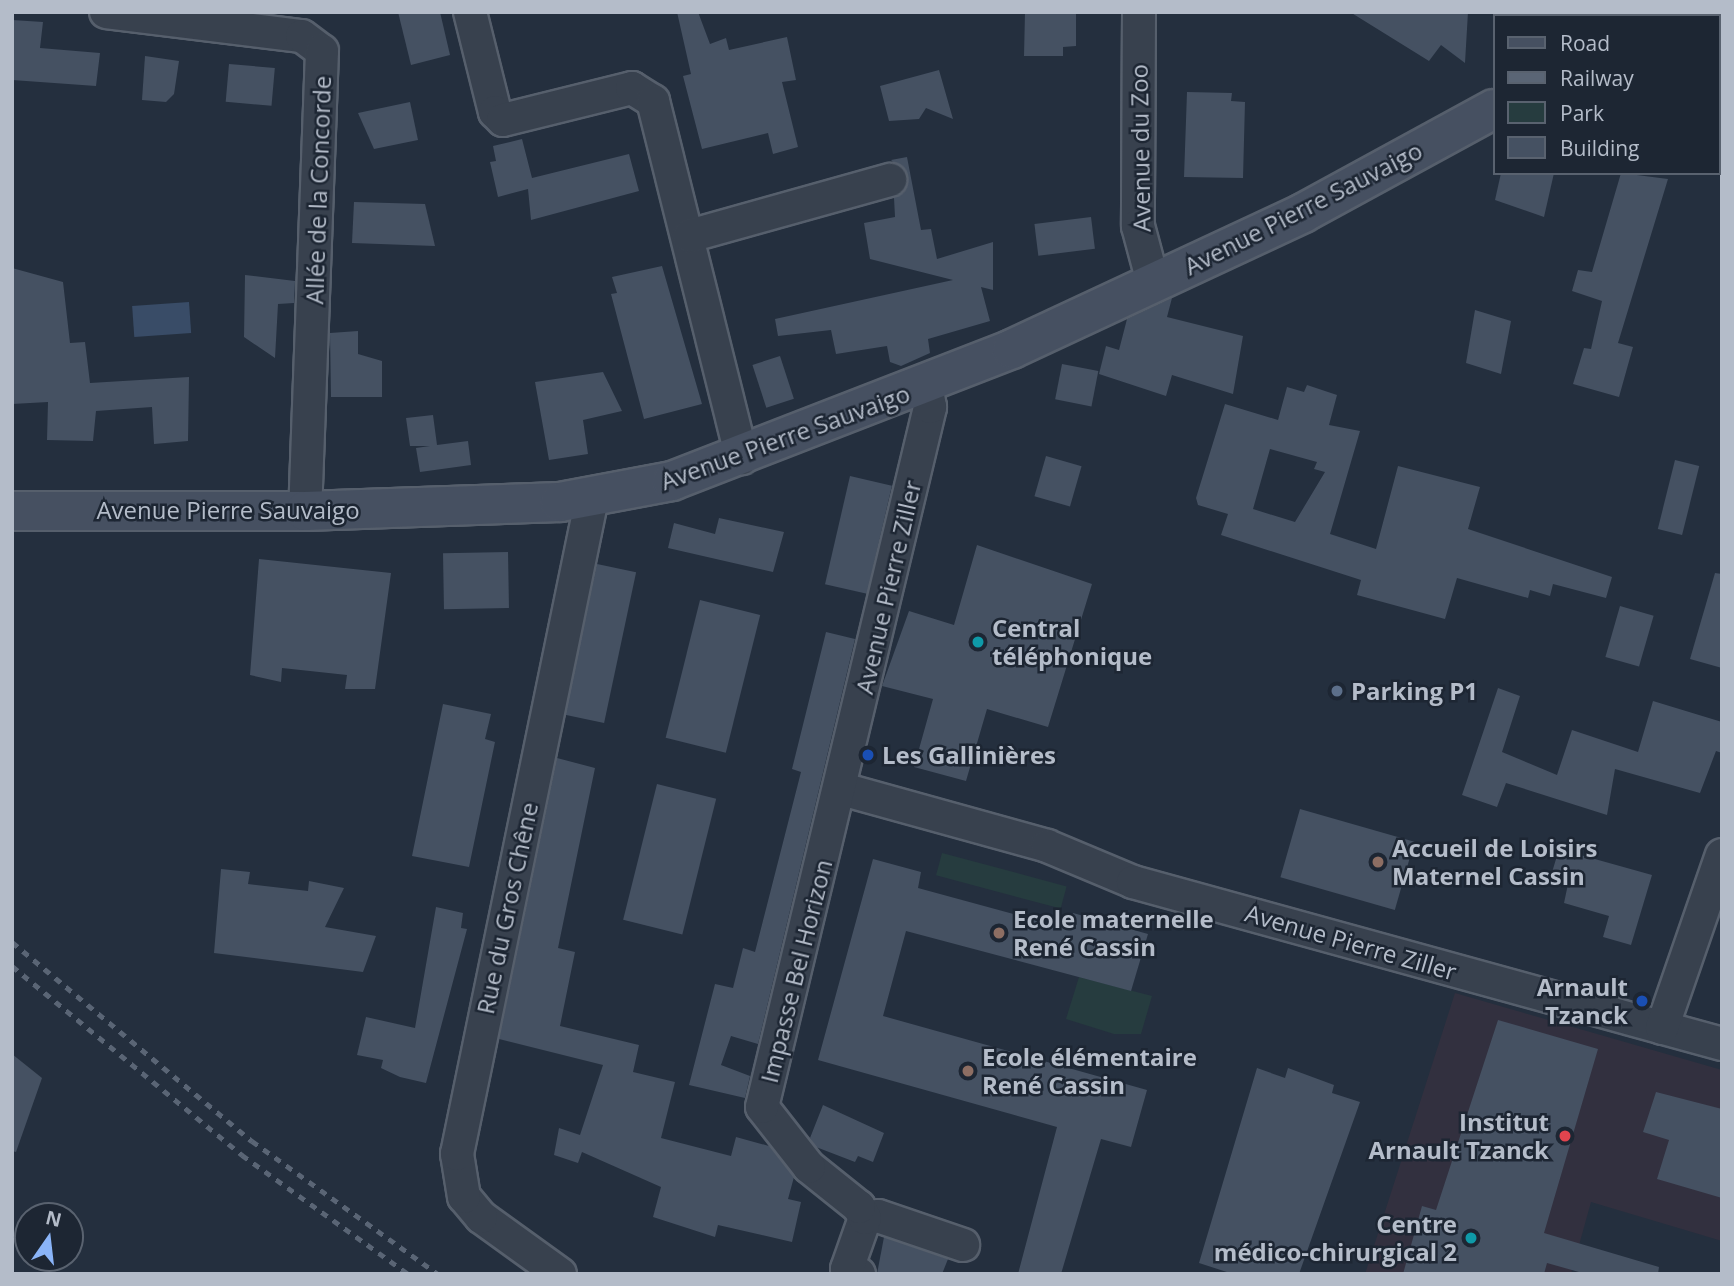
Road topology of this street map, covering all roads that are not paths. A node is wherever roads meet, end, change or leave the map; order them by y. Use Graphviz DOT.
graph roads {
  1 [pos="106,12"];
  2 [pos="470,12"];
  3 [pos="1139,12"];
  4 [pos="1492,110"];
  5 [pos="890,180"];
  6 [pos="689,236"];
  7 [pos="1153,282"];
  8 [pos="926,385"];
  9 [pos="742,457"];
  10 [pos="592,498"];
  11 [pos="12,511"];
  12 [pos="305,511"];
  13 [pos="839,799"];
  14 [pos="1722,855"];
  15 [pos="1662,1028"];
  16 [pos="1722,1044"];
  17 [pos="865,1218"];
  18 [pos="963,1245"];
  19 [pos="560,1274"];
  20 [pos="859,1274"];
  1 -- 12 [label="street, Allée de la Concorde"];
  2 -- 6 [label="street"];
  3 -- 7 [label="street, Avenue du Zoo"];
  4 -- 7 [label="main road, Avenue Pierre Sauvaigo"];
  5 -- 6 [label="street"];
  6 -- 9 [label="street"];
  7 -- 8 [label="main road, Avenue Pierre Sauvaigo"];
  8 -- 9 [label="main road, Avenue Pierre Sauvaigo"];
  8 -- 13 [label="street, Avenue Pierre Ziller"];
  9 -- 10 [label="main road, Avenue Pierre Sauvaigo"];
  10 -- 12 [label="main road, Avenue Pierre Sauvaigo"];
  10 -- 19 [label="street, Rue du Gros Chêne"];
  11 -- 12 [label="main road, Avenue Pierre Sauvaigo"];
  13 -- 15 [label="street, Avenue Pierre Ziller"];
  13 -- 17 [label="street, Impasse Bel Horizon"];
  14 -- 15 [label="street"];
  15 -- 16 [label="street, Avenue Pierre Ziller"];
  17 -- 18 [label="street"];
  17 -- 20 [label="street"];
}
